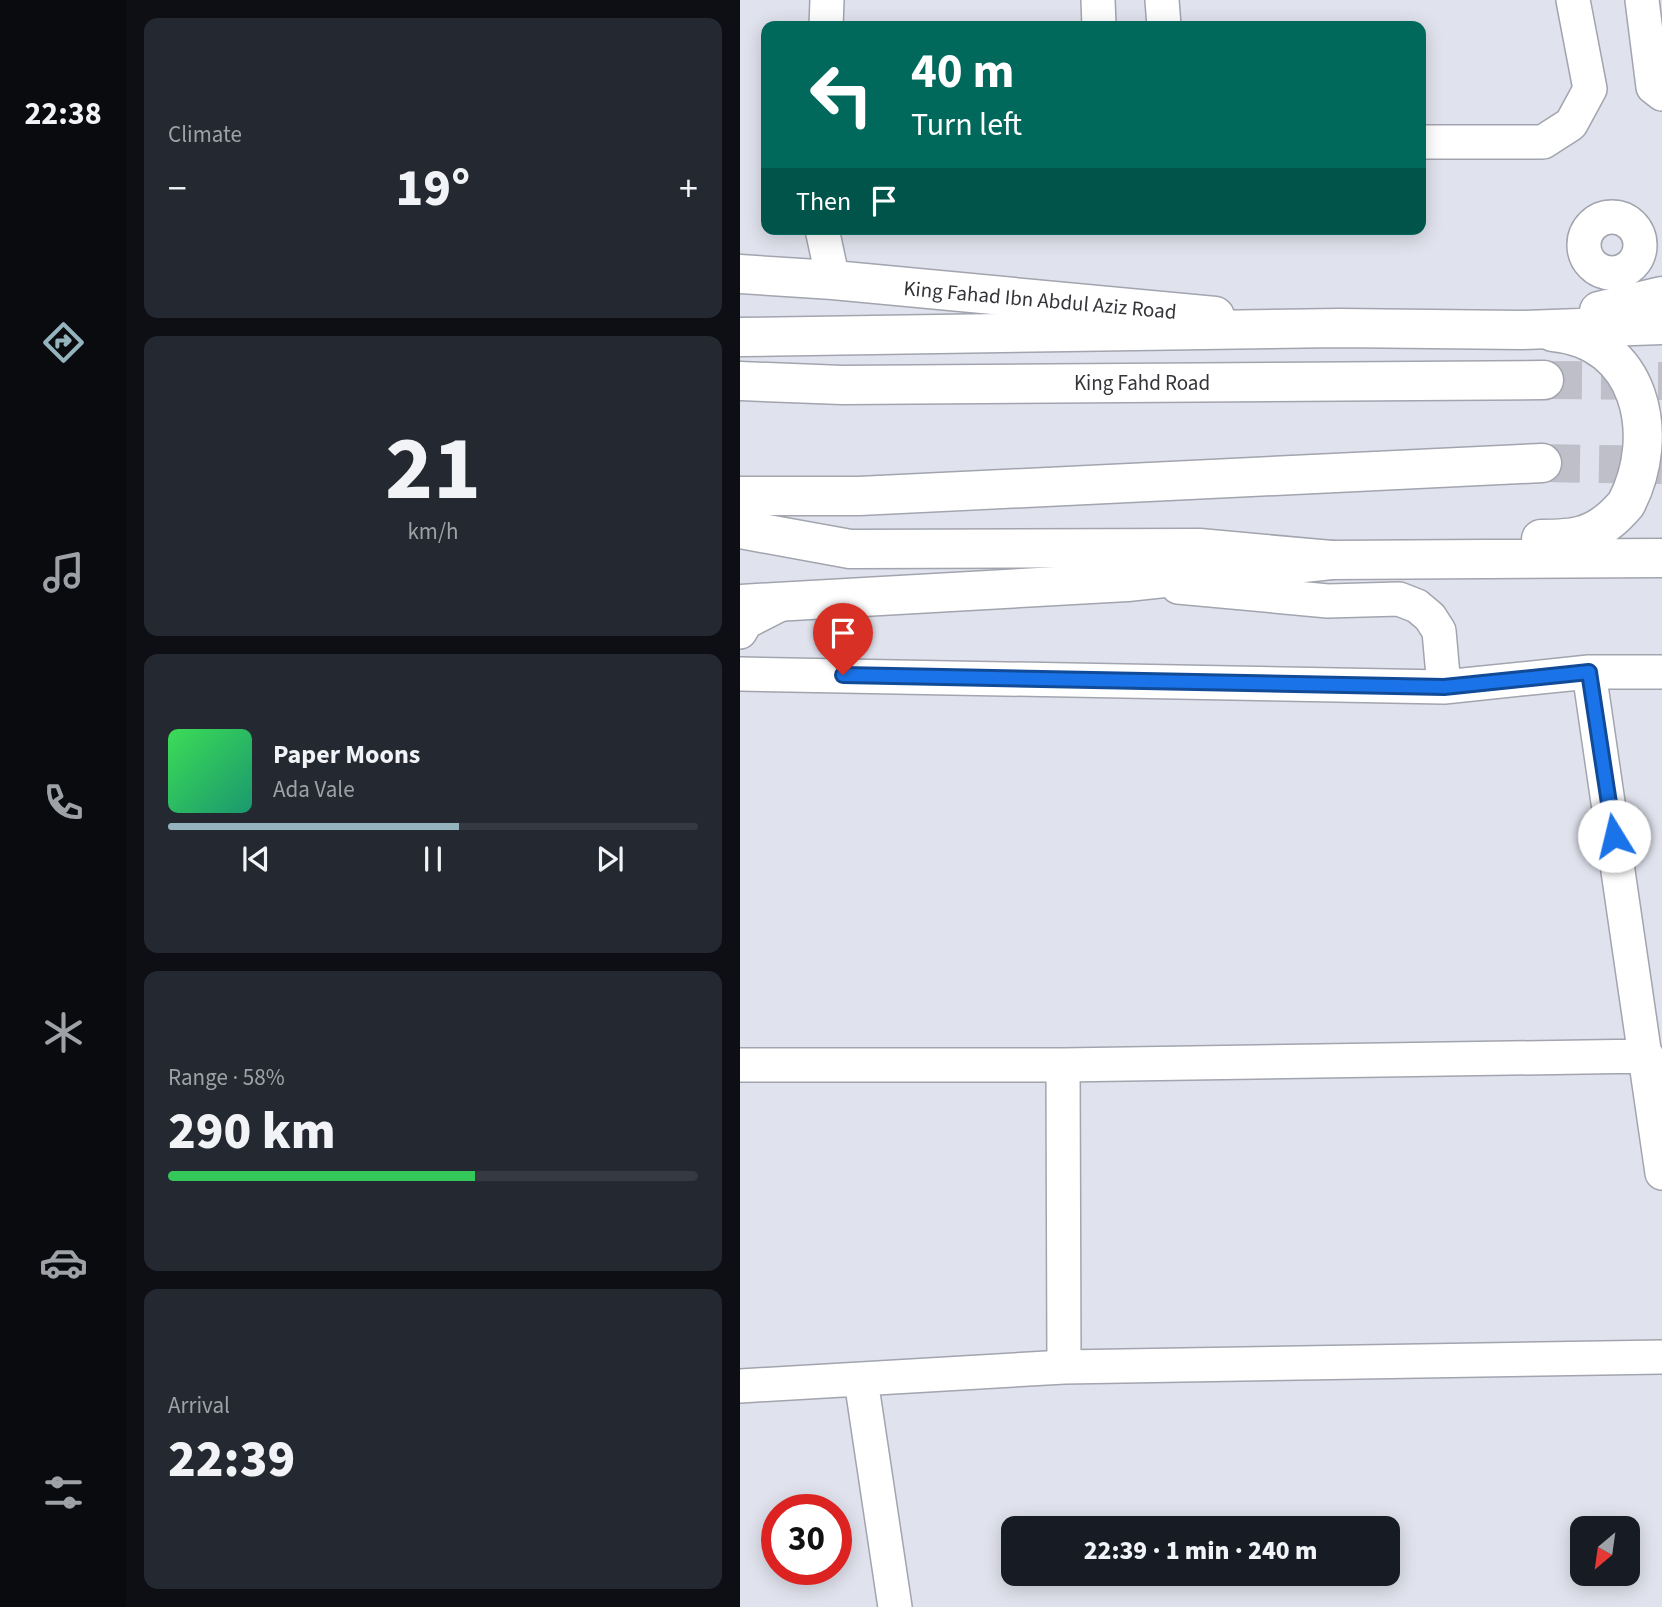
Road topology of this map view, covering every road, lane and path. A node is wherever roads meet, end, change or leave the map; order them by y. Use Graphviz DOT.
graph roads {
  1 [pos="827,0"];
  2 [pos="1098,0"];
  3 [pos="1162,0"];
  4 [pos="1572,0"];
  5 [pos="1642,0"];
  6 [pos="826,21"];
  7 [pos="1099,21"];
  8 [pos="1164,21"];
  9 [pos="1662,94"];
  10 [pos="1426,142"];
  11 [pos="823,235"];
  12 [pos="740,274"];
  13 [pos="833,280"];
  14 [pos="1662,296"];
  15 [pos="1662,325"];
  16 [pos="1339,328"];
  17 [pos="1522,330"];
  18 [pos="740,337"];
  19 [pos="1544,380"];
  20 [pos="740,382"];
  21 [pos="1542,463"];
  22 [pos="740,496"];
  23 [pos="740,529"];
  24 [pos="1440,558"];
  25 [pos="1662,558"];
  26 [pos="1345,560"];
  27 [pos="1127,582"];
  28 [pos="1662,586"];
  29 [pos="785,602"];
  30 [pos="740,604"];
  31 [pos="740,632"];
  32 [pos="747,668"];
  33 [pos="1589,672"];
  34 [pos="1662,672"];
  35 [pos="1444,687"];
  36 [pos="1646,1056"];
  37 [pos="740,1065"];
  38 [pos="1063,1065"];
  39 [pos="1662,1173"];
  40 [pos="1662,1357"];
  41 [pos="1064,1367"];
  42 [pos="861,1380"];
  43 [pos="740,1386"];
  44 [pos="895,1607"];
  1 -- 6 [label="street"];
  2 -- 7 [label="street"];
  3 -- 8 [label="street"];
  4 -- 10 [label="street"];
  5 -- 9 [label="street"];
  11 -- 13 [label="street"];
  12 -- 13 [label="main road, King Fahad Ibn Abdul Aziz Road"];
  13 -- 16 [label="main road, King Fahad Ibn Abdul Aziz Road"];
  14 -- 17 [label="main road"];
  15 -- 17 [label="main road"];
  16 -- 17 [label="main road"];
  16 -- 18 [label="main road"];
  17 -- 26 [label="main road"];
  19 -- 20 [label="main road, King Fahd Road"];
  21 -- 22 [label="main road"];
  23 -- 26 [label="main road"];
  24 -- 25 [label="main road"];
  24 -- 26 [label="main road"];
  24 -- 28 [label="main road"];
  26 -- 27 [label="main road"];
  27 -- 29 [label="main road"];
  27 -- 35 [label="street"];
  29 -- 30 [label="main road"];
  29 -- 31 [label="street"];
  32 -- 35 [label="street"];
  33 -- 34 [label="street"];
  33 -- 35 [label="street"];
  33 -- 36 [label="street"];
  36 -- 38 [label="street"];
  36 -- 39 [label="street"];
  37 -- 38 [label="street"];
  38 -- 41 [label="street"];
  40 -- 41 [label="street"];
  41 -- 42 [label="street"];
  42 -- 43 [label="street"];
  42 -- 44 [label="street"];
}
